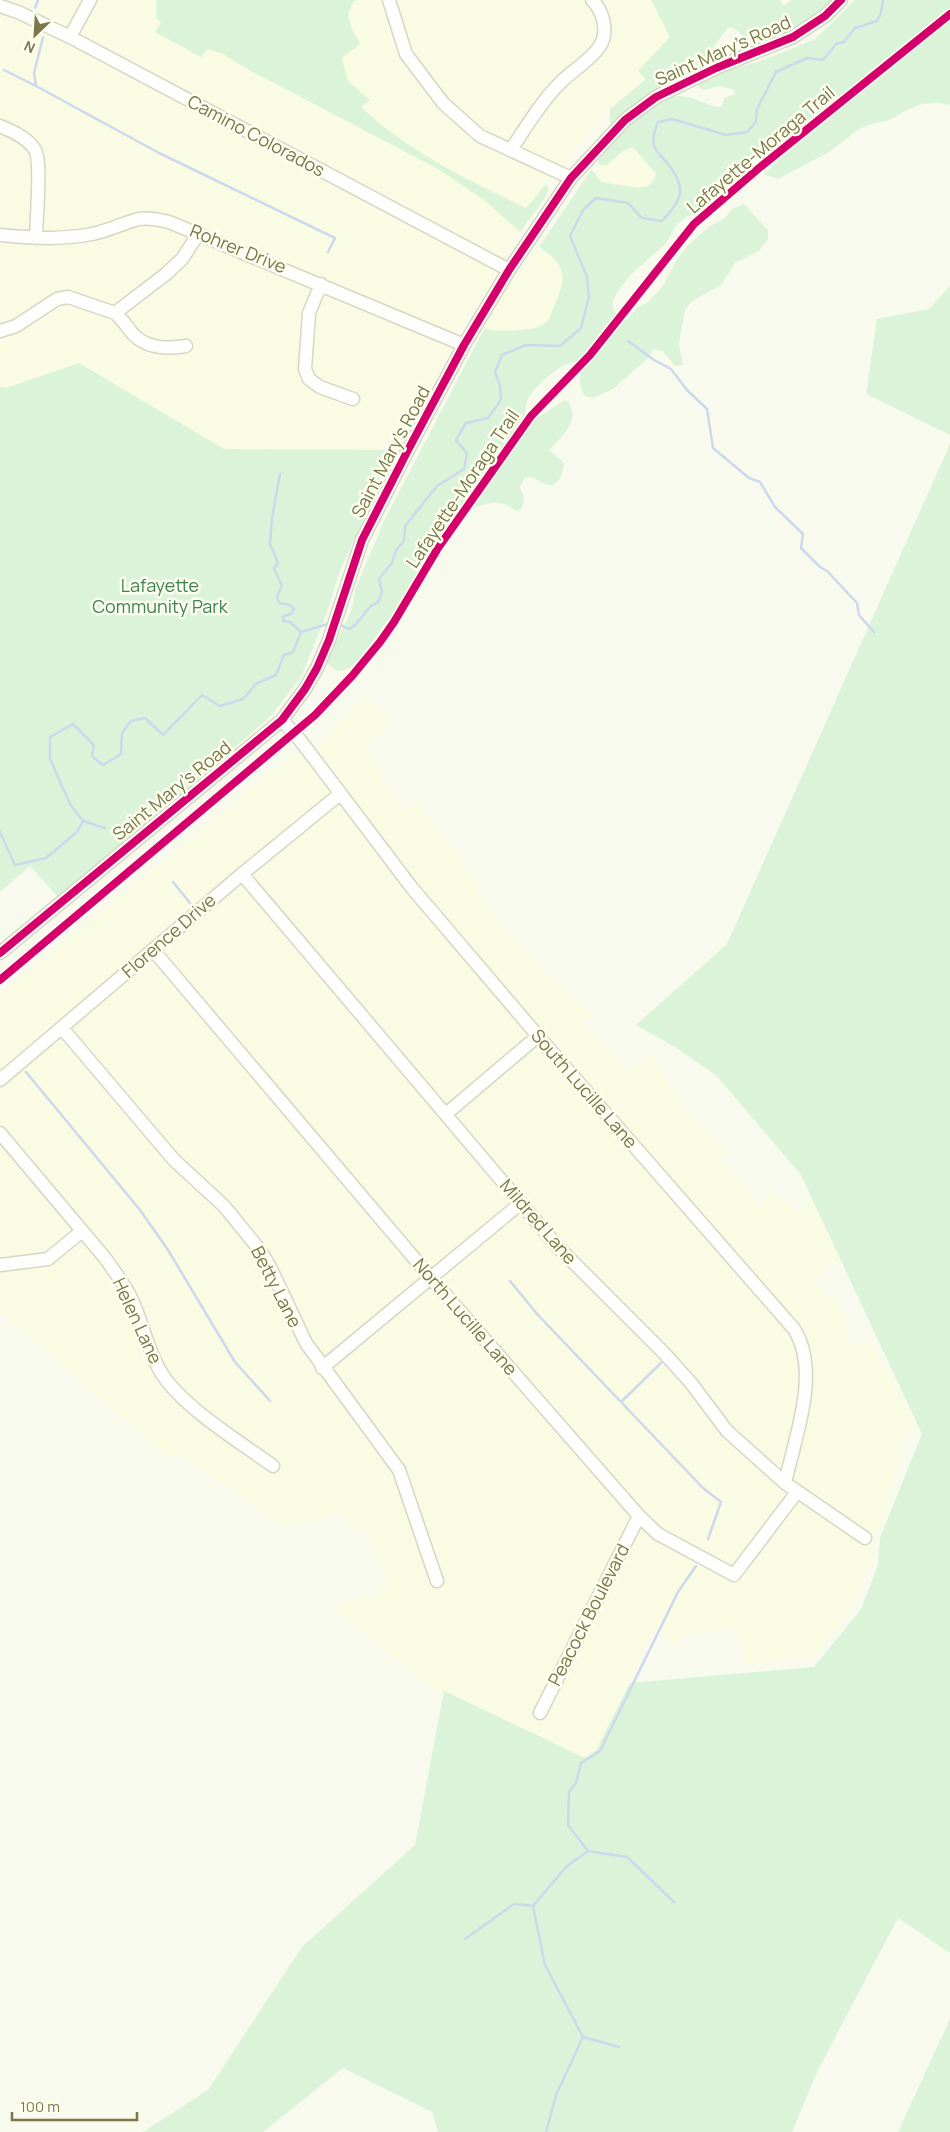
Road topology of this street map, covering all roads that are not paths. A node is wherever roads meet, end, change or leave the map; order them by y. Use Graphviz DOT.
graph roads {
  1 [pos="90,0"];
  2 [pos="389,0"];
  3 [pos="592,0"];
  4 [pos="842,0"];
  5 [pos="0,6"];
  6 [pos="70,38"];
  7 [pos="0,126"];
  8 [pos="511,150"];
  9 [pos="571,178"];
  10 [pos="199,233"];
  11 [pos="0,235"];
  12 [pos="36,238"];
  13 [pos="509,270"];
  14 [pos="321,284"];
  15 [pos="116,313"];
  16 [pos="0,331"];
  17 [pos="464,345"];
  18 [pos="186,346"];
  19 [pos="353,399"];
  20 [pos="282,720"];
  21 [pos="340,794"];
  22 [pos="242,874"];
  23 [pos="153,950"];
  24 [pos="0,953"];
  25 [pos="62,1028"];
  26 [pos="538,1036"];
  27 [pos="0,1080"];
  28 [pos="446,1114"];
  29 [pos="0,1133"];
  30 [pos="521,1203"];
  31 [pos="82,1231"];
  32 [pos="0,1266"];
  33 [pos="431,1278"];
  34 [pos="322,1368"];
  35 [pos="273,1466"];
  36 [pos="785,1483"];
  37 [pos="797,1492"];
  38 [pos="639,1516"];
  39 [pos="865,1538"];
  40 [pos="436,1581"];
  41 [pos="540,1713"];
  1 -- 6 [label="street"];
  2 -- 8 [label="street"];
  3 -- 8 [label="street"];
  4 -- 9 [label="street, Saint Mary's Road"];
  5 -- 6 [label="street, Camino Colorados"];
  6 -- 13 [label="street, Camino Colorados"];
  7 -- 12 [label="street"];
  8 -- 9 [label="street"];
  9 -- 13 [label="street, Saint Mary's Road"];
  10 -- 12 [label="street, Rohrer Drive"];
  10 -- 14 [label="street, Rohrer Drive"];
  10 -- 15 [label="street"];
  11 -- 12 [label="street, Rohrer Drive"];
  13 -- 17 [label="street, Saint Mary's Road"];
  14 -- 17 [label="street, Rohrer Drive"];
  14 -- 19 [label="street"];
  15 -- 16 [label="street"];
  15 -- 18 [label="street"];
  17 -- 20 [label="street, Saint Mary's Road"];
  20 -- 21 [label="street, South Lucille Lane"];
  20 -- 24 [label="street, Saint Mary's Road"];
  21 -- 22 [label="street, Florence Drive"];
  21 -- 26 [label="street, South Lucille Lane"];
  22 -- 23 [label="street, Florence Drive"];
  22 -- 28 [label="street, Mildred Lane"];
  23 -- 25 [label="street, Florence Drive"];
  23 -- 33 [label="street, North Lucille Lane"];
  25 -- 27 [label="street, Florence Drive"];
  25 -- 34 [label="street, Betty Lane"];
  26 -- 28 [label="street"];
  26 -- 36 [label="street, South Lucille Lane"];
  28 -- 30 [label="street, Mildred Lane"];
  29 -- 31 [label="street, Helen Lane"];
  30 -- 33 [label="street"];
  30 -- 36 [label="street, Mildred Lane"];
  31 -- 32 [label="street"];
  31 -- 35 [label="street, Helen Lane"];
  33 -- 34 [label="street"];
  33 -- 38 [label="street, North Lucille Lane"];
  34 -- 40 [label="street, Betty Lane"];
  36 -- 37 [label="street, Mildred Lane"];
  37 -- 38 [label="street, North Lucille Lane"];
  37 -- 39 [label="street, Mildred Lane"];
  38 -- 41 [label="street, Peacock Boulevard"];
}
